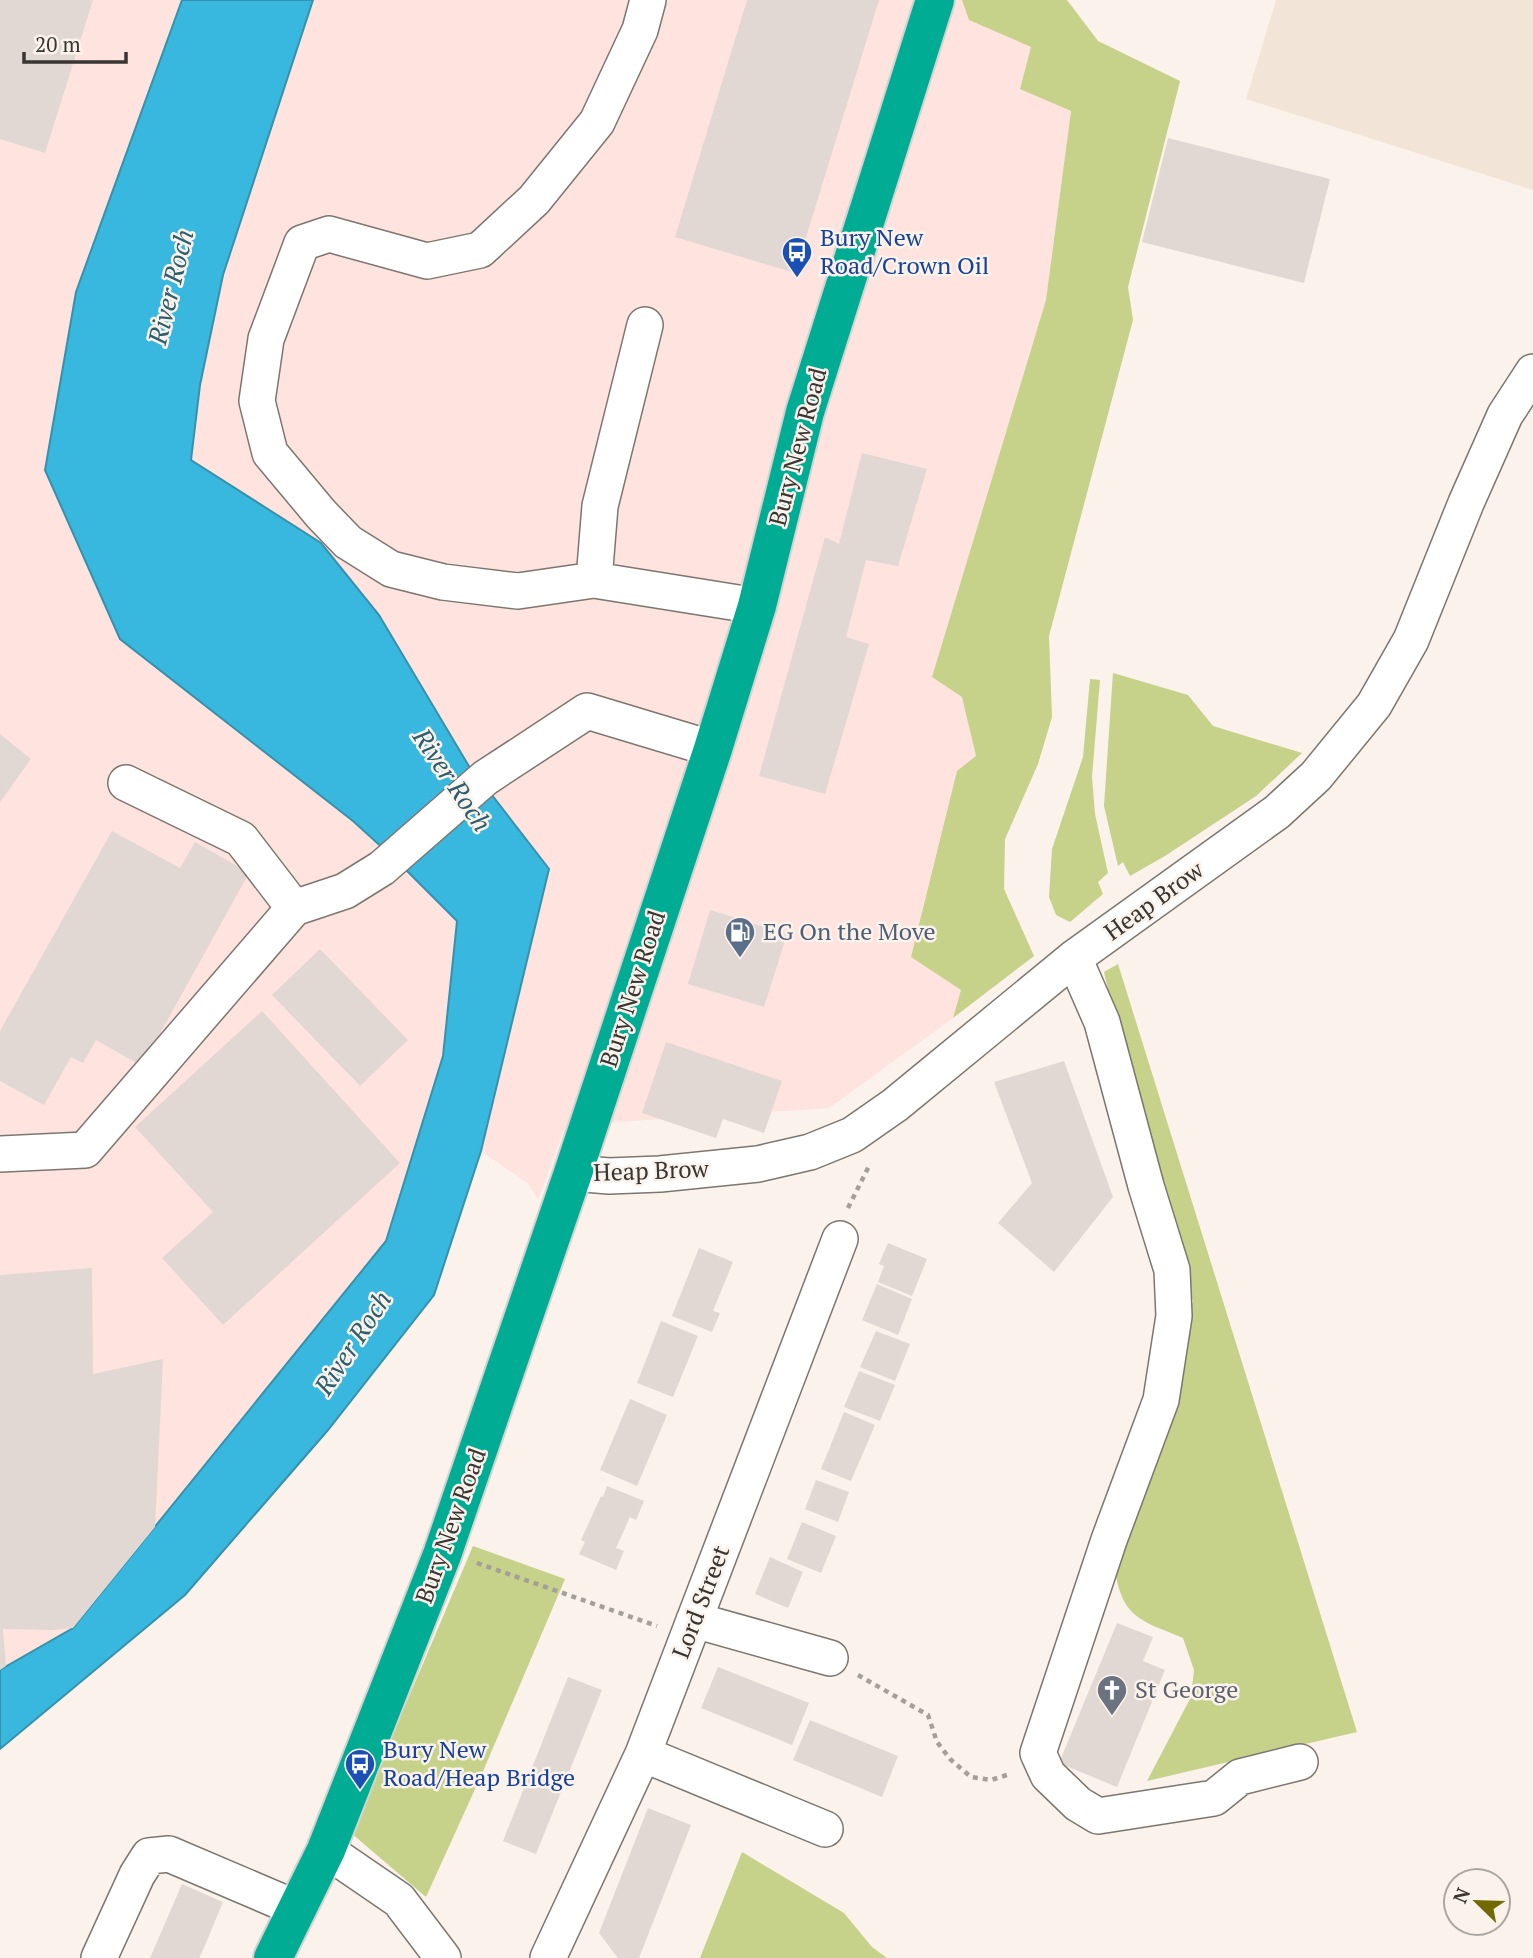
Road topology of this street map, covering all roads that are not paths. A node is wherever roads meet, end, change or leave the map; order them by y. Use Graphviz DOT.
graph roads {
  1 [pos="648,0"];
  2 [pos="935,0"];
  3 [pos="645,325"];
  4 [pos="1533,372"];
  5 [pos="594,580"];
  6 [pos="757,606"];
  7 [pos="713,749"];
  8 [pos="126,783"];
  9 [pos="294,908"];
  10 [pos="1074,958"];
  11 [pos="0,1154"];
  12 [pos="573,1173"];
  13 [pos="840,1239"];
  14 [pos="691,1629"];
  15 [pos="830,1658"];
  16 [pos="643,1754"];
  17 [pos="1300,1762"];
  18 [pos="825,1829"];
  19 [pos="326,1850"];
  20 [pos="298,1909"];
  21 [pos="99,1958"];
  22 [pos="273,1958"];
  23 [pos="443,1958"];
  24 [pos="548,1958"];
  1 -- 5 [label="street"];
  2 -- 6 [label="highway, Bury New Road"];
  3 -- 5 [label="street"];
  4 -- 10 [label="street, Heap Brow"];
  5 -- 6 [label="street"];
  6 -- 7 [label="highway, Bury New Road"];
  7 -- 9 [label="street"];
  7 -- 12 [label="highway, Bury New Road"];
  8 -- 9 [label="street"];
  9 -- 11 [label="street"];
  10 -- 12 [label="street, Heap Brow"];
  10 -- 17 [label="street"];
  12 -- 19 [label="highway, Bury New Road"];
  13 -- 14 [label="street, Lord Street"];
  14 -- 15 [label="street"];
  14 -- 16 [label="street, Lord Street"];
  16 -- 18 [label="street"];
  16 -- 24 [label="street, Lord Street"];
  19 -- 20 [label="highway, Bury New Road"];
  19 -- 23 [label="street"];
  20 -- 21 [label="street"];
  20 -- 22 [label="highway, Bury New Road"];
}
